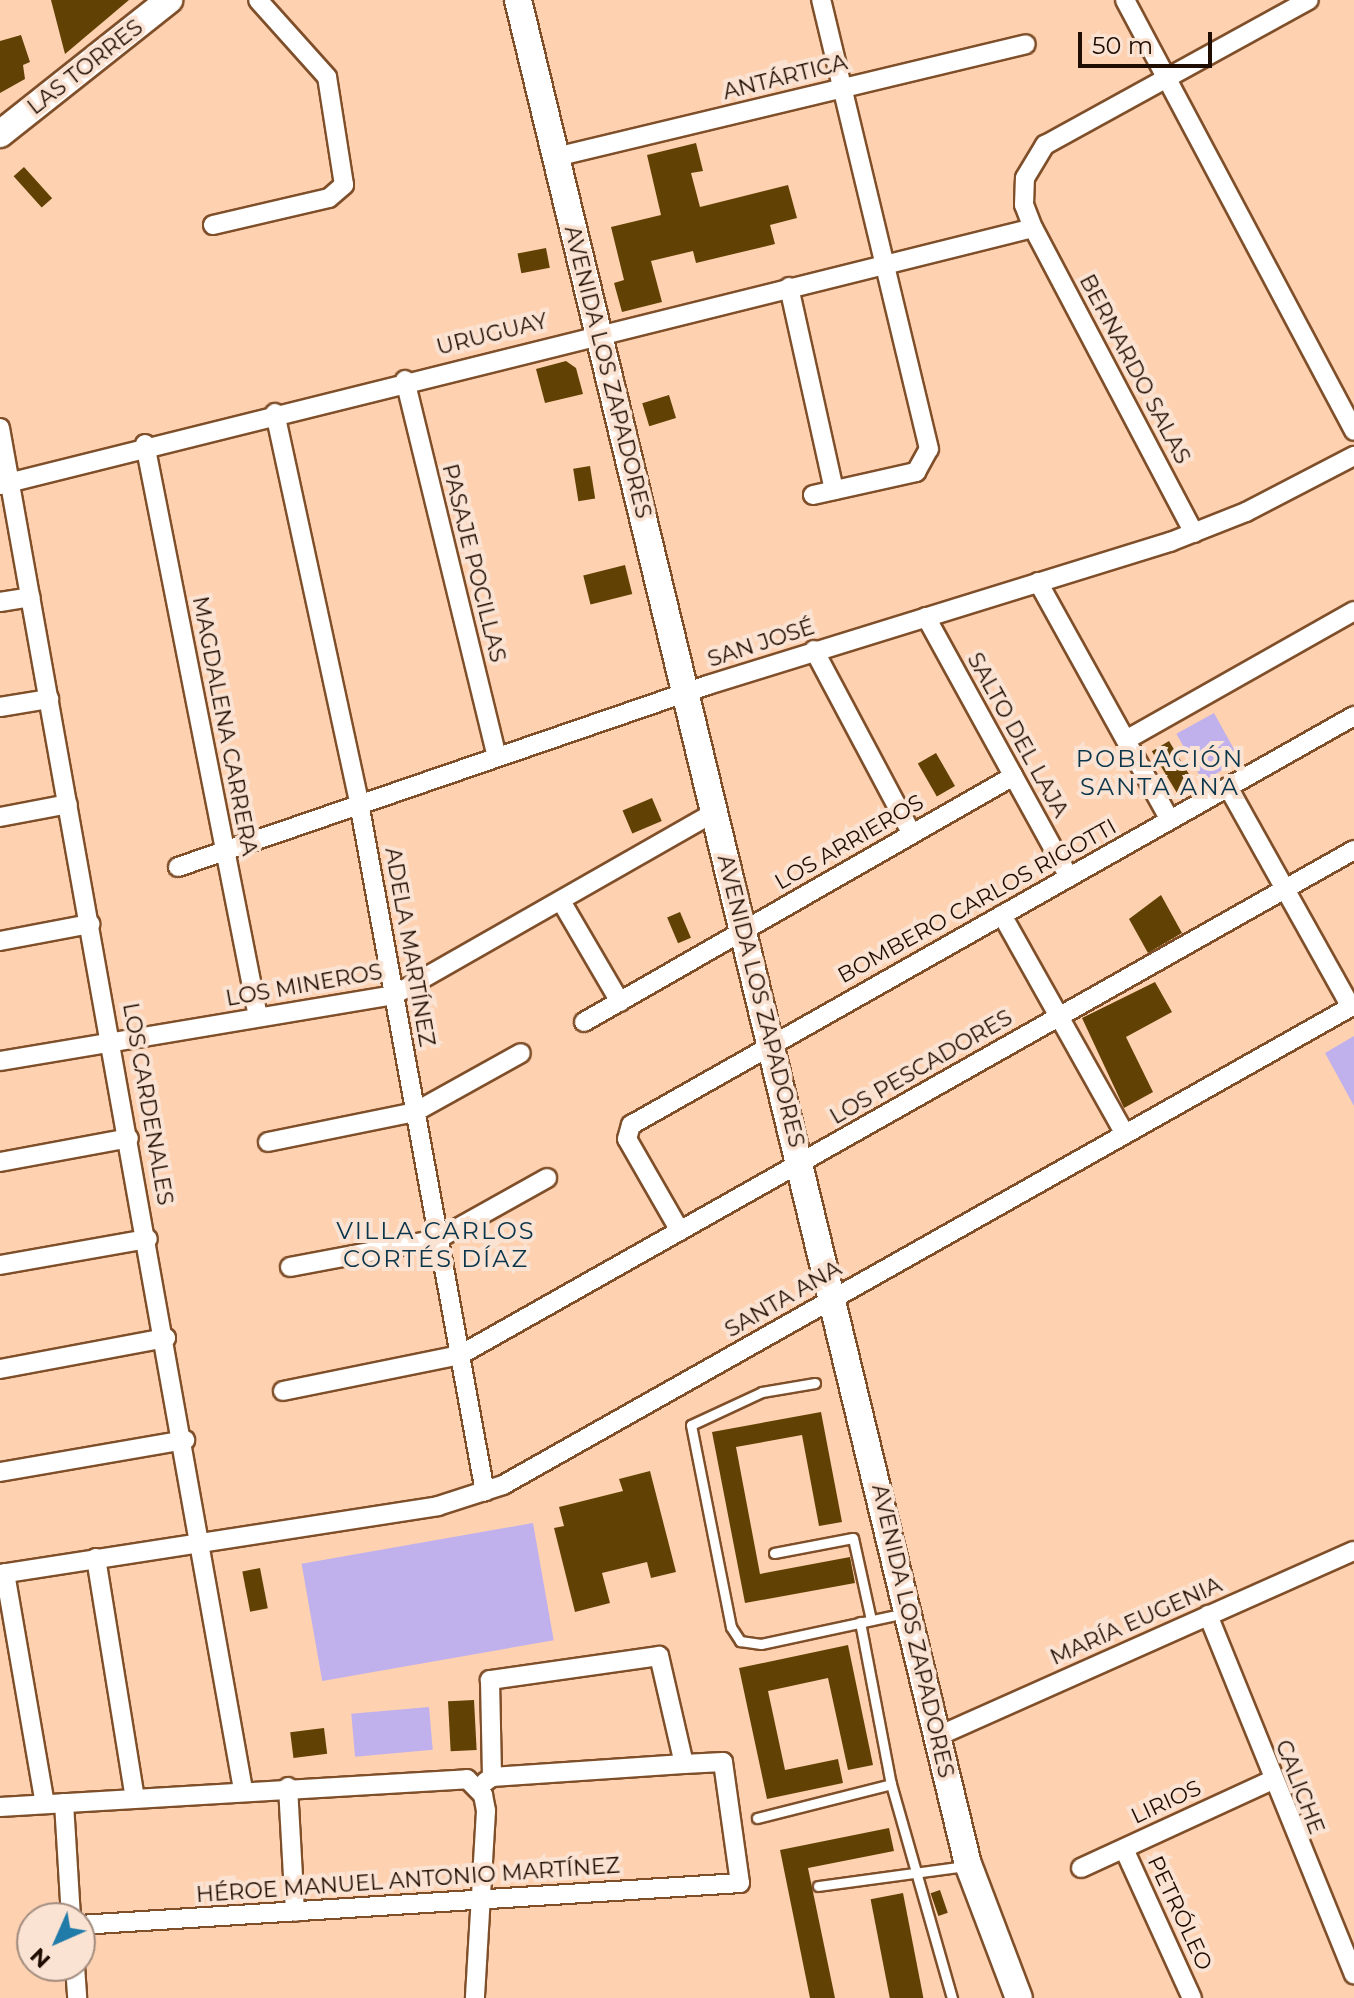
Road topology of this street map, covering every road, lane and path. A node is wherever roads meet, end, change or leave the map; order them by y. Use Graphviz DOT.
graph roads {
  1 [pos="169,0"];
  2 [pos="258,0"];
  3 [pos="518,0"];
  4 [pos="821,0"];
  5 [pos="1125,0"];
  6 [pos="1309,0"];
  7 [pos="1026,44"];
  8 [pos="1166,78"];
  9 [pos="840,88"];
  10 [pos="0,134"];
  11 [pos="556,157"];
  12 [pos="213,225"];
  13 [pos="1033,228"];
  14 [pos="883,264"];
  15 [pos="789,287"];
  16 [pos="598,332"];
  17 [pos="405,380"];
  18 [pos="275,413"];
  19 [pos="0,428"];
  20 [pos="1354,431"];
  21 [pos="145,444"];
  22 [pos="1354,456"];
  23 [pos="5,482"];
  24 [pos="834,490"];
  25 [pos="813,495"];
  26 [pos="1194,533"];
  27 [pos="1038,582"];
  28 [pos="31,597"];
  29 [pos="0,602"];
  30 [pos="1354,611"];
  31 [pos="926,617"];
  32 [pos="814,650"];
  33 [pos="686,692"];
  34 [pos="49,699"];
  35 [pos="0,707"];
  36 [pos="1354,716"];
  37 [pos="1126,740"];
  38 [pos="497,757"];
  39 [pos="1013,776"];
  40 [pos="1228,787"];
  41 [pos="359,803"];
  42 [pos="68,804"];
  43 [pos="715,812"];
  44 [pos="0,817"];
  45 [pos="1170,820"];
  46 [pos="912,834"];
  47 [pos="1354,850"];
  48 [pos="225,851"];
  49 [pos="178,867"];
  50 [pos="1069,877"];
  51 [pos="1285,889"];
  52 [pos="561,901"];
  53 [pos="1002,915"];
  54 [pos="90,924"];
  55 [pos="745,930"];
  56 [pos="0,941"];
  57 [pos="394,995"];
  58 [pos="620,1002"];
  59 [pos="1353,1006"];
  60 [pos="258,1017"];
  61 [pos="1059,1017"];
  62 [pos="584,1022"];
  63 [pos="112,1043"];
  64 [pos="772,1045"];
  65 [pos="521,1053"];
  66 [pos="0,1061"];
  67 [pos="415,1112"];
  68 [pos="1125,1134"];
  69 [pos="129,1138"];
  70 [pos="268,1142"];
  71 [pos="0,1162"];
  72 [pos="800,1163"];
  73 [pos="547,1178"];
  74 [pos="680,1231"];
  75 [pos="148,1239"];
  76 [pos="438,1239"];
  77 [pos="0,1265"];
  78 [pos="290,1267"];
  79 [pos="832,1298"];
  80 [pos="166,1338"];
  81 [pos="460,1355"];
  82 [pos="0,1369"];
  83 [pos="815,1383"];
  84 [pos="283,1391"];
  85 [pos="185,1440"];
  86 [pos="0,1472"];
  87 [pos="485,1492"];
  88 [pos="203,1541"];
  89 [pos="774,1553"];
  90 [pos="1353,1555"];
  91 [pos="96,1558"];
  92 [pos="2,1573"];
  93 [pos="909,1612"];
  94 [pos="1208,1615"];
  95 [pos="871,1620"];
  96 [pos="860,1622"];
  97 [pos="938,1736"];
  98 [pos="684,1764"];
  99 [pos="1272,1780"];
  100 [pos="485,1782"];
  101 [pos="891,1784"];
  102 [pos="288,1787"];
  103 [pos="243,1790"];
  104 [pos="135,1798"];
  105 [pos="54,1803"];
  106 [pos="0,1807"];
  107 [pos="757,1818"];
  108 [pos="1124,1849"];
  109 [pos="968,1864"];
  110 [pos="1081,1868"];
  111 [pos="916,1872"];
  112 [pos="818,1886"];
  113 [pos="479,1900"];
  114 [pos="69,1902"];
  115 [pos="295,1912"];
  116 [pos="96,1924"];
  117 [pos="1354,1974"];
  118 [pos="475,1998"];
  119 [pos="952,1998"];
  120 [pos="1019,1998"];
  121 [pos="1192,1998"];
  1 -- 10 [label="main road, LAS TORRES"];
  2 -- 12 [label="street"];
  3 -- 11 [label="main road, AVENIDA LOS ZAPADORES"];
  4 -- 9 [label="street"];
  5 -- 8 [label="street"];
  6 -- 8 [label="street, BERNARDO SALAS"];
  7 -- 9 [label="street, ANTÁRTICA"];
  8 -- 13 [label="street, BERNARDO SALAS"];
  8 -- 20 [label="street"];
  9 -- 11 [label="street, ANTÁRTICA"];
  9 -- 14 [label="street"];
  11 -- 16 [label="main road, AVENIDA LOS ZAPADORES"];
  13 -- 14 [label="street, URUGUAY"];
  13 -- 26 [label="street, BERNARDO SALAS"];
  14 -- 15 [label="street, URUGUAY"];
  14 -- 24 [label="street"];
  15 -- 16 [label="street, URUGUAY"];
  15 -- 24 [label="street"];
  16 -- 17 [label="street, URUGUAY"];
  16 -- 33 [label="main road, AVENIDA LOS ZAPADORES"];
  17 -- 18 [label="street, URUGUAY"];
  17 -- 38 [label="street, PASAJE POCILLAS"];
  18 -- 21 [label="street, URUGUAY"];
  18 -- 41 [label="street, ADELA MARTÍNEZ"];
  19 -- 23 [label="street, LOS CARDENALES"];
  21 -- 23 [label="street, URUGUAY"];
  21 -- 48 [label="street, MAGDALENA CARRERA"];
  22 -- 26 [label="street, SAN JOSÉ"];
  23 -- 28 [label="street, LOS CARDENALES"];
  24 -- 25 [label="street"];
  26 -- 27 [label="street, SAN JOSÉ"];
  27 -- 31 [label="street, SAN JOSÉ"];
  27 -- 37 [label="street"];
  28 -- 29 [label="street"];
  28 -- 34 [label="street, LOS CARDENALES"];
  30 -- 37 [label="street"];
  31 -- 32 [label="street, SAN JOSÉ"];
  31 -- 39 [label="street, SALTO DEL LAJA"];
  32 -- 33 [label="street, SAN JOSÉ"];
  32 -- 46 [label="street"];
  33 -- 38 [label="street, SAN JOSÉ"];
  33 -- 43 [label="main road, AVENIDA LOS ZAPADORES"];
  34 -- 35 [label="street"];
  34 -- 42 [label="street, LOS CARDENALES"];
  36 -- 40 [label="street, BOMBERO CARLOS RIGOTTI"];
  37 -- 45 [label="street"];
  38 -- 41 [label="street, SAN JOSÉ"];
  39 -- 46 [label="street, LOS ARRIEROS"];
  39 -- 50 [label="street, SALTO DEL LAJA"];
  40 -- 45 [label="street, BOMBERO CARLOS RIGOTTI"];
  40 -- 51 [label="street"];
  41 -- 48 [label="street, SAN JOSÉ"];
  41 -- 57 [label="street, ADELA MARTÍNEZ"];
  42 -- 44 [label="street"];
  42 -- 54 [label="street, LOS CARDENALES"];
  43 -- 52 [label="street, LOS MINEROS"];
  43 -- 55 [label="main road, AVENIDA LOS ZAPADORES"];
  45 -- 50 [label="street, BOMBERO CARLOS RIGOTTI"];
  46 -- 55 [label="street, LOS ARRIEROS"];
  47 -- 51 [label="street, LOS PESCADORES"];
  48 -- 49 [label="street, SAN JOSÉ"];
  48 -- 60 [label="street, MAGDALENA CARRERA"];
  50 -- 53 [label="street, BOMBERO CARLOS RIGOTTI"];
  51 -- 59 [label="street"];
  51 -- 61 [label="street, LOS PESCADORES"];
  52 -- 57 [label="street, LOS MINEROS"];
  52 -- 58 [label="street"];
  53 -- 61 [label="street"];
  53 -- 64 [label="street, BOMBERO CARLOS RIGOTTI"];
  54 -- 56 [label="street"];
  54 -- 63 [label="street, LOS CARDENALES"];
  55 -- 58 [label="street, LOS ARRIEROS"];
  55 -- 64 [label="main road, AVENIDA LOS ZAPADORES"];
  57 -- 60 [label="street, LOS MINEROS"];
  57 -- 67 [label="street, ADELA MARTÍNEZ"];
  58 -- 62 [label="street, LOS ARRIEROS"];
  59 -- 68 [label="street, SANTA ANA"];
  60 -- 63 [label="street, LOS MINEROS"];
  61 -- 68 [label="street"];
  61 -- 72 [label="street, LOS PESCADORES"];
  63 -- 66 [label="street, LOS MINEROS"];
  63 -- 69 [label="street, LOS CARDENALES"];
  64 -- 72 [label="main road, AVENIDA LOS ZAPADORES"];
  64 -- 74 [label="street, BOMBERO CARLOS RIGOTTI"];
  65 -- 67 [label="street"];
  67 -- 70 [label="street"];
  67 -- 76 [label="street, ADELA MARTÍNEZ"];
  68 -- 79 [label="street, SANTA ANA"];
  69 -- 71 [label="street"];
  69 -- 75 [label="street, LOS CARDENALES"];
  72 -- 74 [label="street, LOS PESCADORES"];
  72 -- 79 [label="main road, AVENIDA LOS ZAPADORES"];
  73 -- 76 [label="street"];
  74 -- 81 [label="street, LOS PESCADORES"];
  75 -- 77 [label="street"];
  75 -- 80 [label="street, LOS CARDENALES"];
  76 -- 78 [label="street"];
  76 -- 81 [label="street, ADELA MARTÍNEZ"];
  79 -- 87 [label="street, SANTA ANA"];
  79 -- 93 [label="main road, AVENIDA LOS ZAPADORES"];
  80 -- 82 [label="street"];
  80 -- 85 [label="street, LOS CARDENALES"];
  81 -- 84 [label="street, LOS PESCADORES"];
  81 -- 87 [label="street, ADELA MARTÍNEZ"];
  83 -- 96 [label="lane"];
  85 -- 86 [label="street"];
  85 -- 88 [label="street, LOS CARDENALES"];
  87 -- 88 [label="street, SANTA ANA"];
  88 -- 91 [label="street, SANTA ANA"];
  88 -- 103 [label="street, LOS CARDENALES"];
  89 -- 95 [label="lane"];
  90 -- 94 [label="street, MARÍA EUGENIA"];
  91 -- 92 [label="street, SANTA ANA"];
  91 -- 104 [label="street"];
  92 -- 105 [label="street"];
  93 -- 95 [label="lane"];
  93 -- 97 [label="main road, AVENIDA LOS ZAPADORES"];
  94 -- 97 [label="street, MARÍA EUGENIA"];
  94 -- 99 [label="street, CALICHE"];
  95 -- 96 [label="lane"];
  96 -- 101 [label="lane"];
  97 -- 109 [label="main road, AVENIDA LOS ZAPADORES"];
  98 -- 100 [label="street"];
  98 -- 100 [label="street"];
  98 -- 113 [label="street, HÉROE MANUEL ANTONIO MARTÍNEZ"];
  99 -- 108 [label="street, LIRIOS"];
  99 -- 117 [label="street, CALICHE"];
  100 -- 102 [label="street"];
  100 -- 113 [label="street"];
  101 -- 107 [label="lane"];
  101 -- 111 [label="lane"];
  102 -- 103 [label="street"];
  102 -- 115 [label="street"];
  103 -- 104 [label="street"];
  104 -- 105 [label="street"];
  105 -- 106 [label="street"];
  105 -- 114 [label="street"];
  108 -- 110 [label="street, LIRIOS"];
  108 -- 121 [label="street, PETRÓLEO"];
  109 -- 111 [label="lane"];
  109 -- 120 [label="main road, AVENIDA LOS ZAPADORES"];
  111 -- 112 [label="lane"];
  111 -- 119 [label="lane"];
  113 -- 115 [label="street, HÉROE MANUEL ANTONIO MARTÍNEZ"];
  113 -- 118 [label="street"];
  115 -- 116 [label="street, HÉROE MANUEL ANTONIO MARTÍNEZ"];
}
